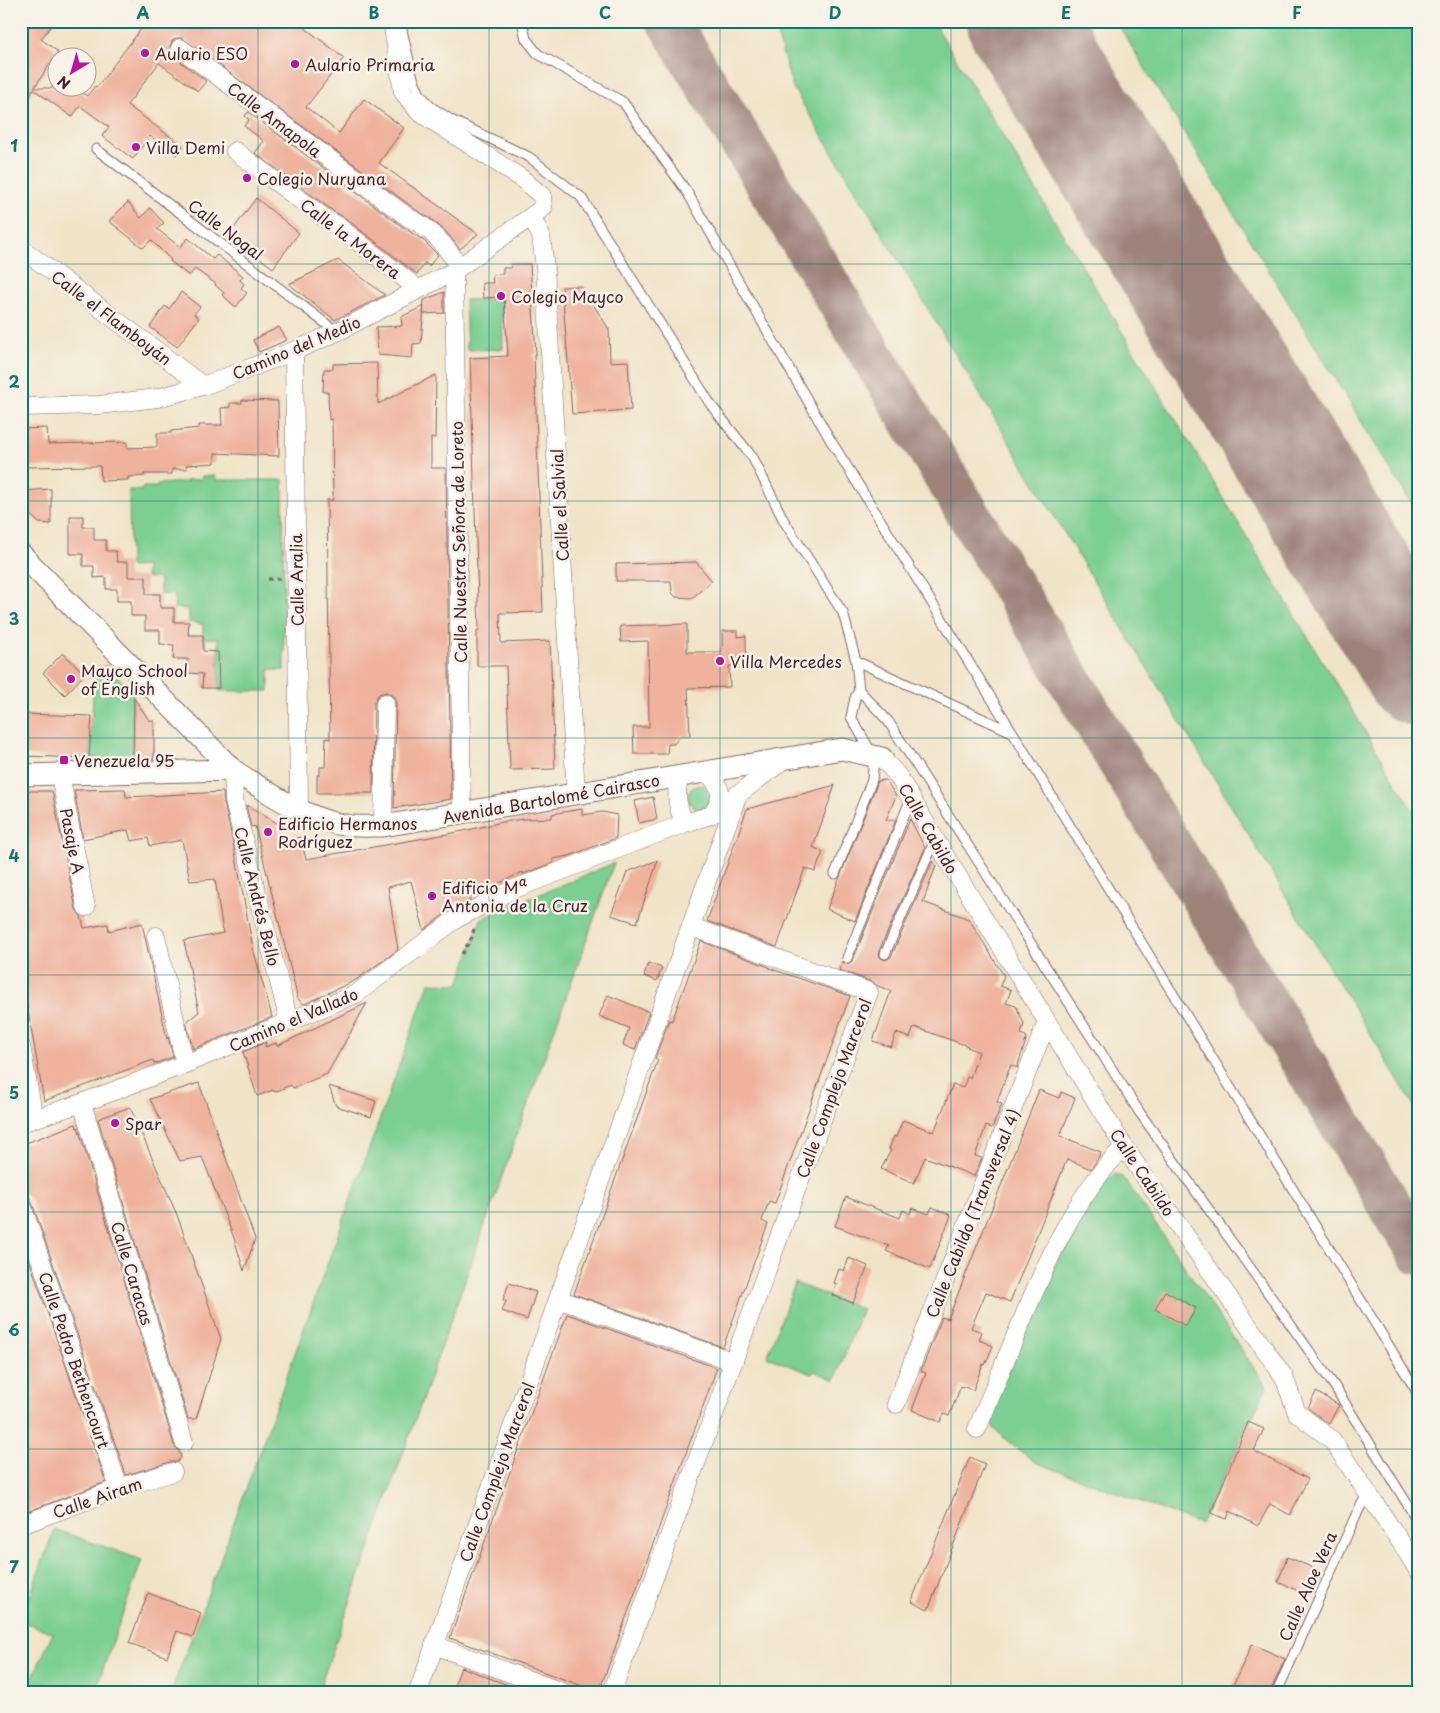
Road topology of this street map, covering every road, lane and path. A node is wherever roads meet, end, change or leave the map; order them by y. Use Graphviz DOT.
graph roads {
  1 [pos="392,21"];
  2 [pos="400,21"];
  3 [pos="522,21"];
  4 [pos="180,48"];
  5 [pos="96,149"];
  6 [pos="235,151"];
  7 [pos="537,213"];
  8 [pos="21,248"];
  9 [pos="457,269"];
  10 [pos="418,289"];
  11 [pos="337,332"];
  12 [pos="294,351"];
  13 [pos="203,386"];
  14 [pos="21,407"];
  15 [pos="21,554"];
  16 [pos="856,661"];
  17 [pos="859,690"];
  18 [pos="385,703"];
  19 [pos="1013,733"];
  20 [pos="878,757"];
  21 [pos="786,758"];
  22 [pos="233,770"];
  23 [pos="707,772"];
  24 [pos="21,774"];
  25 [pos="60,775"];
  26 [pos="679,776"];
  27 [pos="576,794"];
  28 [pos="738,794"];
  29 [pos="911,798"];
  30 [pos="299,808"];
  31 [pos="462,814"];
  32 [pos="711,815"];
  33 [pos="685,823"];
  34 [pos="383,826"];
  35 [pos="724,833"];
  36 [pos="935,839"];
  37 [pos="835,874"];
  38 [pos="86,907"];
  39 [pos="474,910"];
  40 [pos="692,927"];
  41 [pos="156,936"];
  42 [pos="462,954"];
  43 [pos="885,954"];
  44 [pos="847,958"];
  45 [pos="289,1022"];
  46 [pos="1047,1022"];
  47 [pos="21,1046"];
  48 [pos="185,1064"];
  49 [pos="82,1103"];
  50 [pos="28,1121"];
  51 [pos="1124,1147"];
  52 [pos="21,1203"];
  53 [pos="558,1299"];
  54 [pos="734,1362"];
  55 [pos="1419,1395"];
  56 [pos="896,1404"];
  57 [pos="977,1429"];
  58 [pos="184,1442"];
  59 [pos="173,1472"];
  60 [pos="119,1488"];
  61 [pos="1367,1494"];
  62 [pos="1419,1523"];
  63 [pos="21,1525"];
  64 [pos="1419,1572"];
  65 [pos="434,1645"];
  66 [pos="418,1692"];
  67 [pos="562,1692"];
  68 [pos="612,1692"];
  69 [pos="1277,1692"];
  1 -- 7 [label="street, Calle el Salvial"];
  2 -- 16 [label="lane"];
  3 -- 19 [label="lane"];
  4 -- 9 [label="street, Calle Amapola"];
  5 -- 11 [label="lane, Calle Nogal"];
  6 -- 10 [label="street, Calle la Morera"];
  7 -- 9 [label="street, Camino del Medio"];
  7 -- 27 [label="street, Calle el Salvial"];
  8 -- 13 [label="street, Calle el Flamboyán"];
  9 -- 10 [label="street, Camino del Medio"];
  9 -- 31 [label="street, Calle Nuestra Señora de Loreto"];
  10 -- 11 [label="street, Camino del Medio"];
  11 -- 12 [label="street, Camino del Medio"];
  12 -- 13 [label="street, Camino del Medio"];
  12 -- 30 [label="street, Calle Aralia"];
  13 -- 14 [label="street, Camino del Medio"];
  15 -- 22 [label="street, Avenida Bartolomé Cairasco"];
  16 -- 17 [label="lane"];
  16 -- 19 [label="lane"];
  17 -- 20 [label="lane"];
  17 -- 62 [label="lane"];
  18 -- 34 [label="street"];
  19 -- 55 [label="lane"];
  20 -- 21 [label="street, Avenida Bartolomé Cairasco"];
  20 -- 29 [label="street, Calle Cabildo"];
  20 -- 37 [label="lane"];
  21 -- 23 [label="street, Avenida Bartolomé Cairasco"];
  21 -- 28 [label="street, Camino el Vallado"];
  22 -- 25 [label="street"];
  22 -- 30 [label="street, Avenida Bartolomé Cairasco"];
  22 -- 45 [label="street, Calle Andrés Bello"];
  23 -- 26 [label="street, Avenida Bartolomé Cairasco"];
  23 -- 32 [label="street"];
  24 -- 25 [label="street"];
  25 -- 38 [label="street, Pasaje A"];
  26 -- 27 [label="street, Avenida Bartolomé Cairasco"];
  26 -- 33 [label="street"];
  27 -- 31 [label="street, Avenida Bartolomé Cairasco"];
  28 -- 32 [label="street, Camino el Vallado"];
  28 -- 35 [label="street, Calle Complejo Marcerol"];
  29 -- 36 [label="street, Calle Cabildo"];
  29 -- 44 [label="lane"];
  30 -- 34 [label="street, Avenida Bartolomé Cairasco"];
  31 -- 34 [label="street, Avenida Bartolomé Cairasco"];
  32 -- 33 [label="street, Camino el Vallado"];
  32 -- 35 [label="street"];
  33 -- 39 [label="street, Camino el Vallado"];
  35 -- 40 [label="street, Calle Complejo Marcerol"];
  36 -- 43 [label="lane"];
  36 -- 46 [label="street, Calle Cabildo"];
  39 -- 42 [label="path"];
  39 -- 45 [label="street, Camino el Vallado"];
  40 -- 53 [label="street, Calle Complejo Marcerol"];
  40 -- 54 [label="street, Calle Complejo Marcerol"];
  41 -- 48 [label="street"];
  45 -- 48 [label="street, Camino el Vallado"];
  46 -- 51 [label="street, Calle Cabildo"];
  46 -- 56 [label="street, Calle Cabildo (Transversal 4)"];
  47 -- 50 [label="street"];
  48 -- 49 [label="street, Camino el Vallado"];
  49 -- 50 [label="street, Camino el Vallado"];
  49 -- 58 [label="street, Calle Caracas"];
  51 -- 57 [label="street"];
  51 -- 61 [label="street, Calle Cabildo"];
  52 -- 60 [label="street, Calle Pedro Bethencourt"];
  53 -- 54 [label="street"];
  53 -- 65 [label="street, Calle Complejo Marcerol"];
  54 -- 68 [label="street, Calle Complejo Marcerol"];
  59 -- 60 [label="street, Calle Airam"];
  60 -- 63 [label="street, Calle Airam"];
  61 -- 64 [label="street, Calle Cabildo"];
  61 -- 69 [label="lane, Calle Aloe Vera"];
  65 -- 66 [label="street, Calle Complejo Marcerol"];
  65 -- 67 [label="street"];
}
